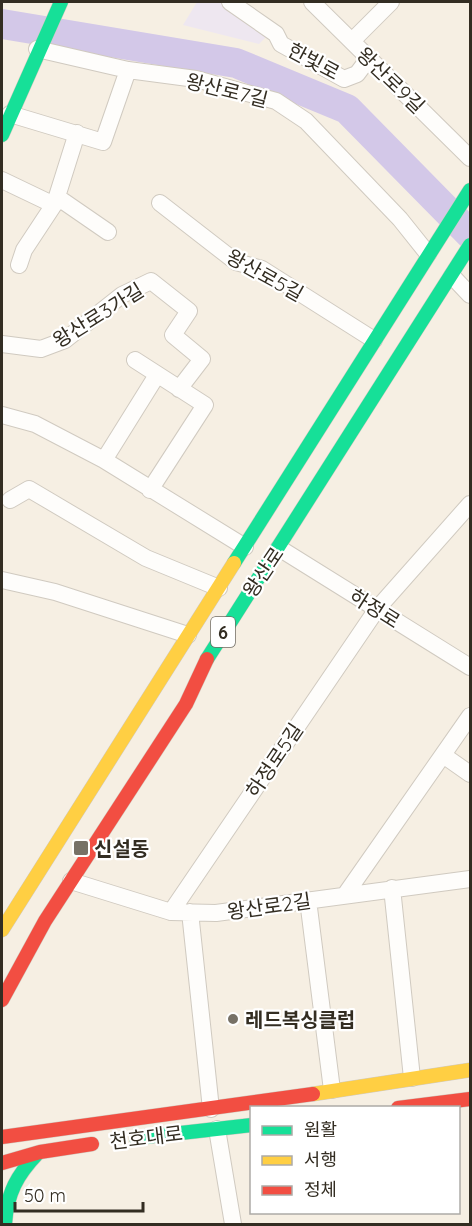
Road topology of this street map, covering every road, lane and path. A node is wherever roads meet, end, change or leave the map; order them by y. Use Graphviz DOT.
graph roads {
  1 [pos="61,2"];
  2 [pos="230,2"];
  3 [pos="312,2"];
  4 [pos="391,2"];
  5 [pos="352,41"];
  6 [pos="38,49"];
  7 [pos="369,58"];
  8 [pos="128,70"];
  9 [pos="10,114"];
  10 [pos="77,133"];
  11 [pos="2,135"];
  12 [pos="471,158"];
  13 [pos="2,180"];
  14 [pos="471,190"];
  15 [pos="55,203"];
  16 [pos="160,203"];
  17 [pos="108,232"];
  18 [pos="471,245"];
  19 [pos="430,251"];
  20 [pos="19,265"];
  21 [pos="454,273"];
  22 [pos="471,295"];
  23 [pos="374,340"];
  24 [pos="2,344"];
  25 [pos="135,360"];
  26 [pos="157,375"];
  27 [pos="179,389"];
  28 [pos="2,415"];
  29 [pos="104,460"];
  30 [pos="150,490"];
  31 [pos="10,500"];
  32 [pos="471,504"];
  33 [pos="245,547"];
  34 [pos="279,548"];
  35 [pos="2,580"];
  36 [pos="219,588"];
  37 [pos="377,609"];
  38 [pos="188,635"];
  39 [pos="471,667"];
  40 [pos="471,716"];
  41 [pos="443,755"];
  42 [pos="471,774"];
  43 [pos="471,879"];
  44 [pos="71,881"];
  45 [pos="392,888"];
  46 [pos="345,895"];
  47 [pos="308,900"];
  48 [pos="171,912"];
  49 [pos="190,912"];
  50 [pos="2,930"];
  51 [pos="2,1000"];
  52 [pos="471,1070"];
  53 [pos="412,1078"];
  54 [pos="332,1090"];
  55 [pos="471,1099"];
  56 [pos="407,1106"];
  57 [pos="210,1109"];
  58 [pos="10,1120"];
  59 [pos="250,1125"];
  60 [pos="217,1129"];
  61 [pos="36,1133"];
  62 [pos="2,1137"];
  63 [pos="40,1152"];
  64 [pos="2,1164"];
  65 [pos="5,1224"];
  66 [pos="233,1224"];
  1 -- 6 [label="main road"];
  2 -- 7 [label="street, 한빛로"];
  3 -- 5 [label="street, 왕산로9길"];
  4 -- 5 [label="street"];
  5 -- 7 [label="street, 왕산로9길"];
  6 -- 8 [label="street, 왕산로7길"];
  6 -- 9 [label="main road"];
  7 -- 12 [label="street, 왕산로9길"];
  8 -- 10 [label="street"];
  8 -- 19 [label="street, 왕산로7길"];
  9 -- 10 [label="street"];
  9 -- 11 [label="main road"];
  10 -- 15 [label="street"];
  13 -- 15 [label="street"];
  14 -- 19 [label="main road, 6"];
  15 -- 17 [label="street"];
  15 -- 20 [label="street"];
  16 -- 23 [label="street, 왕산로5길"];
  18 -- 21 [label="main road, 6"];
  19 -- 23 [label="main road, 왕산로 / 6"];
  21 -- 22 [label="street"];
  21 -- 34 [label="main road, 왕산로 / 6"];
  23 -- 33 [label="main road, 왕산로 / 6"];
  24 -- 27 [label="street, 왕산로3가길"];
  25 -- 26 [label="street"];
  26 -- 27 [label="street"];
  26 -- 29 [label="street"];
  27 -- 30 [label="street"];
  28 -- 29 [label="street"];
  29 -- 30 [label="street"];
  30 -- 33 [label="street"];
  31 -- 36 [label="street, 왕산로"];
  32 -- 37 [label="street, 하정로5길"];
  33 -- 36 [label="main road, 왕산로 / 6"];
  34 -- 37 [label="street, 하정로"];
  34 -- 44 [label="main road, 왕산로 / 6"];
  35 -- 38 [label="street"];
  36 -- 38 [label="main road, 왕산로 / 6"];
  37 -- 39 [label="street, 하정로"];
  37 -- 48 [label="street, 하정로5길"];
  38 -- 50 [label="main road, 왕산로 / 6"];
  40 -- 41 [label="street"];
  41 -- 42 [label="street"];
  41 -- 46 [label="street"];
  43 -- 45 [label="street, 왕산로2길"];
  44 -- 48 [label="street, 왕산로2길"];
  44 -- 51 [label="main road, 왕산로 / 6"];
  45 -- 46 [label="street, 왕산로2길"];
  45 -- 53 [label="street"];
  46 -- 47 [label="street, 왕산로2길"];
  47 -- 49 [label="street, 왕산로2길"];
  47 -- 54 [label="street"];
  48 -- 49 [label="street, 왕산로2길"];
  49 -- 57 [label="street"];
  52 -- 53 [label="main road, 천호대로"];
  53 -- 54 [label="main road, 천호대로"];
  54 -- 57 [label="main road, 천호대로"];
  55 -- 56 [label="main road"];
  57 -- 61 [label="main road, 천호대로"];
  58 -- 61 [label="main road"];
  59 -- 60 [label="main road, 천호대로"];
  60 -- 63 [label="main road, 천호대로"];
  60 -- 66 [label="street"];
  61 -- 62 [label="main road, 천호대로"];
  63 -- 64 [label="main road, 천호대로"];
  63 -- 65 [label="main road"];
}
